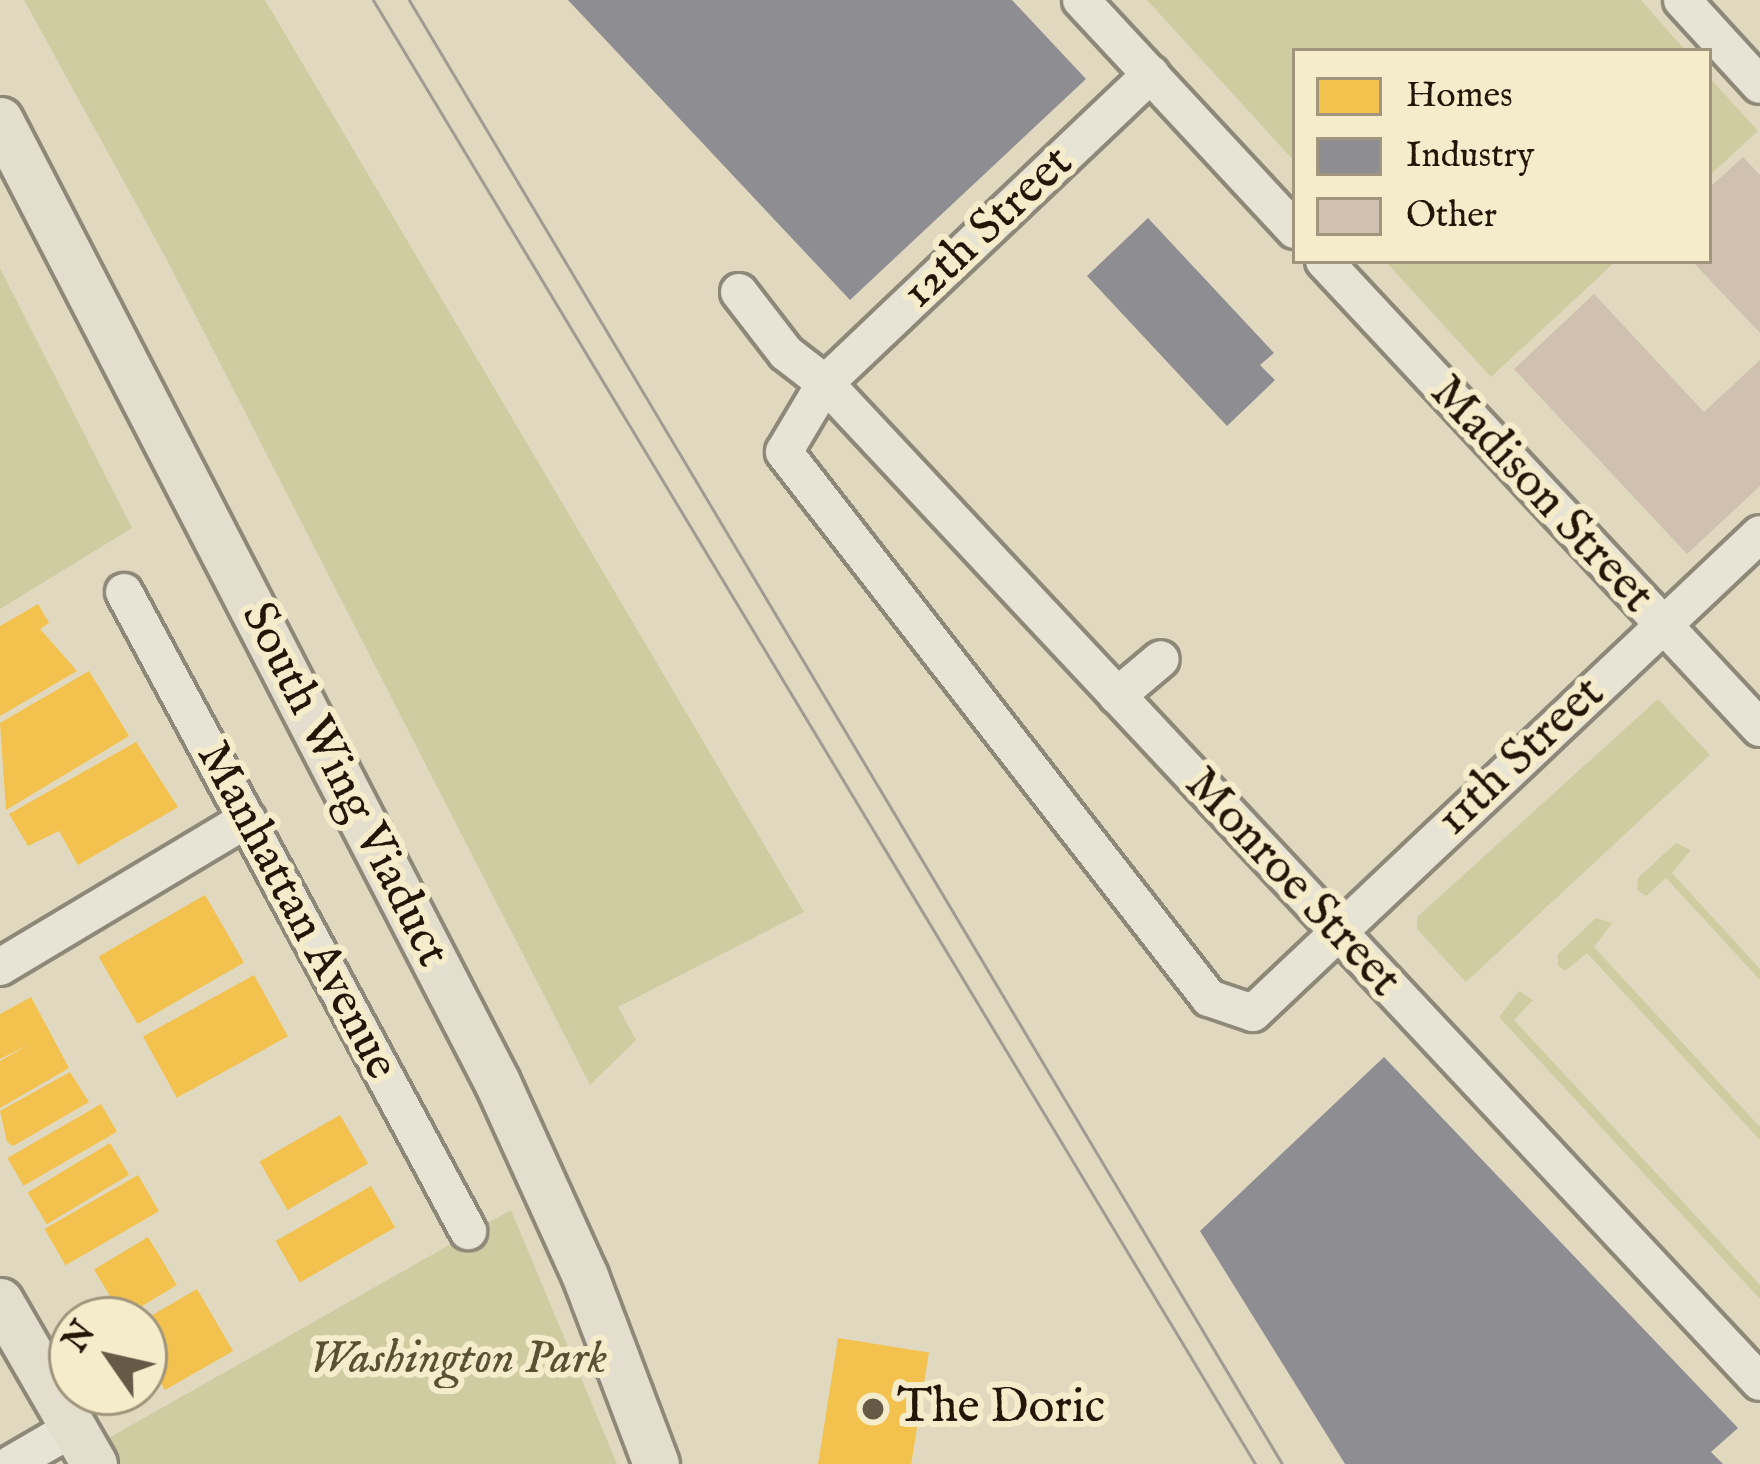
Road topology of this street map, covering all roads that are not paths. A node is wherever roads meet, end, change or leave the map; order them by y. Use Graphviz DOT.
graph roads {
  1 [pos="1081,0"];
  2 [pos="1682,0"];
  3 [pos="1151,74"];
  4 [pos="1760,85"];
  5 [pos="0,120"];
  6 [pos="1292,227"];
  7 [pos="1327,264"];
  8 [pos="740,292"];
  9 [pos="825,382"];
  10 [pos="1760,534"];
  11 [pos="124,592"];
  12 [pos="1662,626"];
  13 [pos="1161,659"];
  14 [pos="1117,696"];
  15 [pos="1760,728"];
  16 [pos="247,819"];
  17 [pos="1335,930"];
  18 [pos="0,967"];
  19 [pos="468,1231"];
  20 [pos="0,1301"];
  21 [pos="1760,1382"];
  22 [pos="84,1446"];
  23 [pos="11,1464"];
  24 [pos="656,1464"];
  1 -- 3 [label="street"];
  2 -- 4 [label="street"];
  3 -- 6 [label="street"];
  3 -- 9 [label="street, 12th Street"];
  5 -- 24 [label="main road, South Wing Viaduct"];
  7 -- 12 [label="street, Madison Street"];
  8 -- 9 [label="street, Monroe Street"];
  9 -- 14 [label="street, Monroe Street"];
  9 -- 17 [label="street, 12th Street"];
  10 -- 12 [label="street, 11th Street"];
  11 -- 16 [label="street, Manhattan Avenue"];
  12 -- 15 [label="street, Madison Street"];
  12 -- 17 [label="street, 11th Street"];
  13 -- 14 [label="street"];
  14 -- 17 [label="street, Monroe Street"];
  16 -- 18 [label="street"];
  16 -- 19 [label="street, Manhattan Avenue"];
  17 -- 21 [label="street, Monroe Street"];
  20 -- 22 [label="main road"];
  22 -- 23 [label="street"];
}
